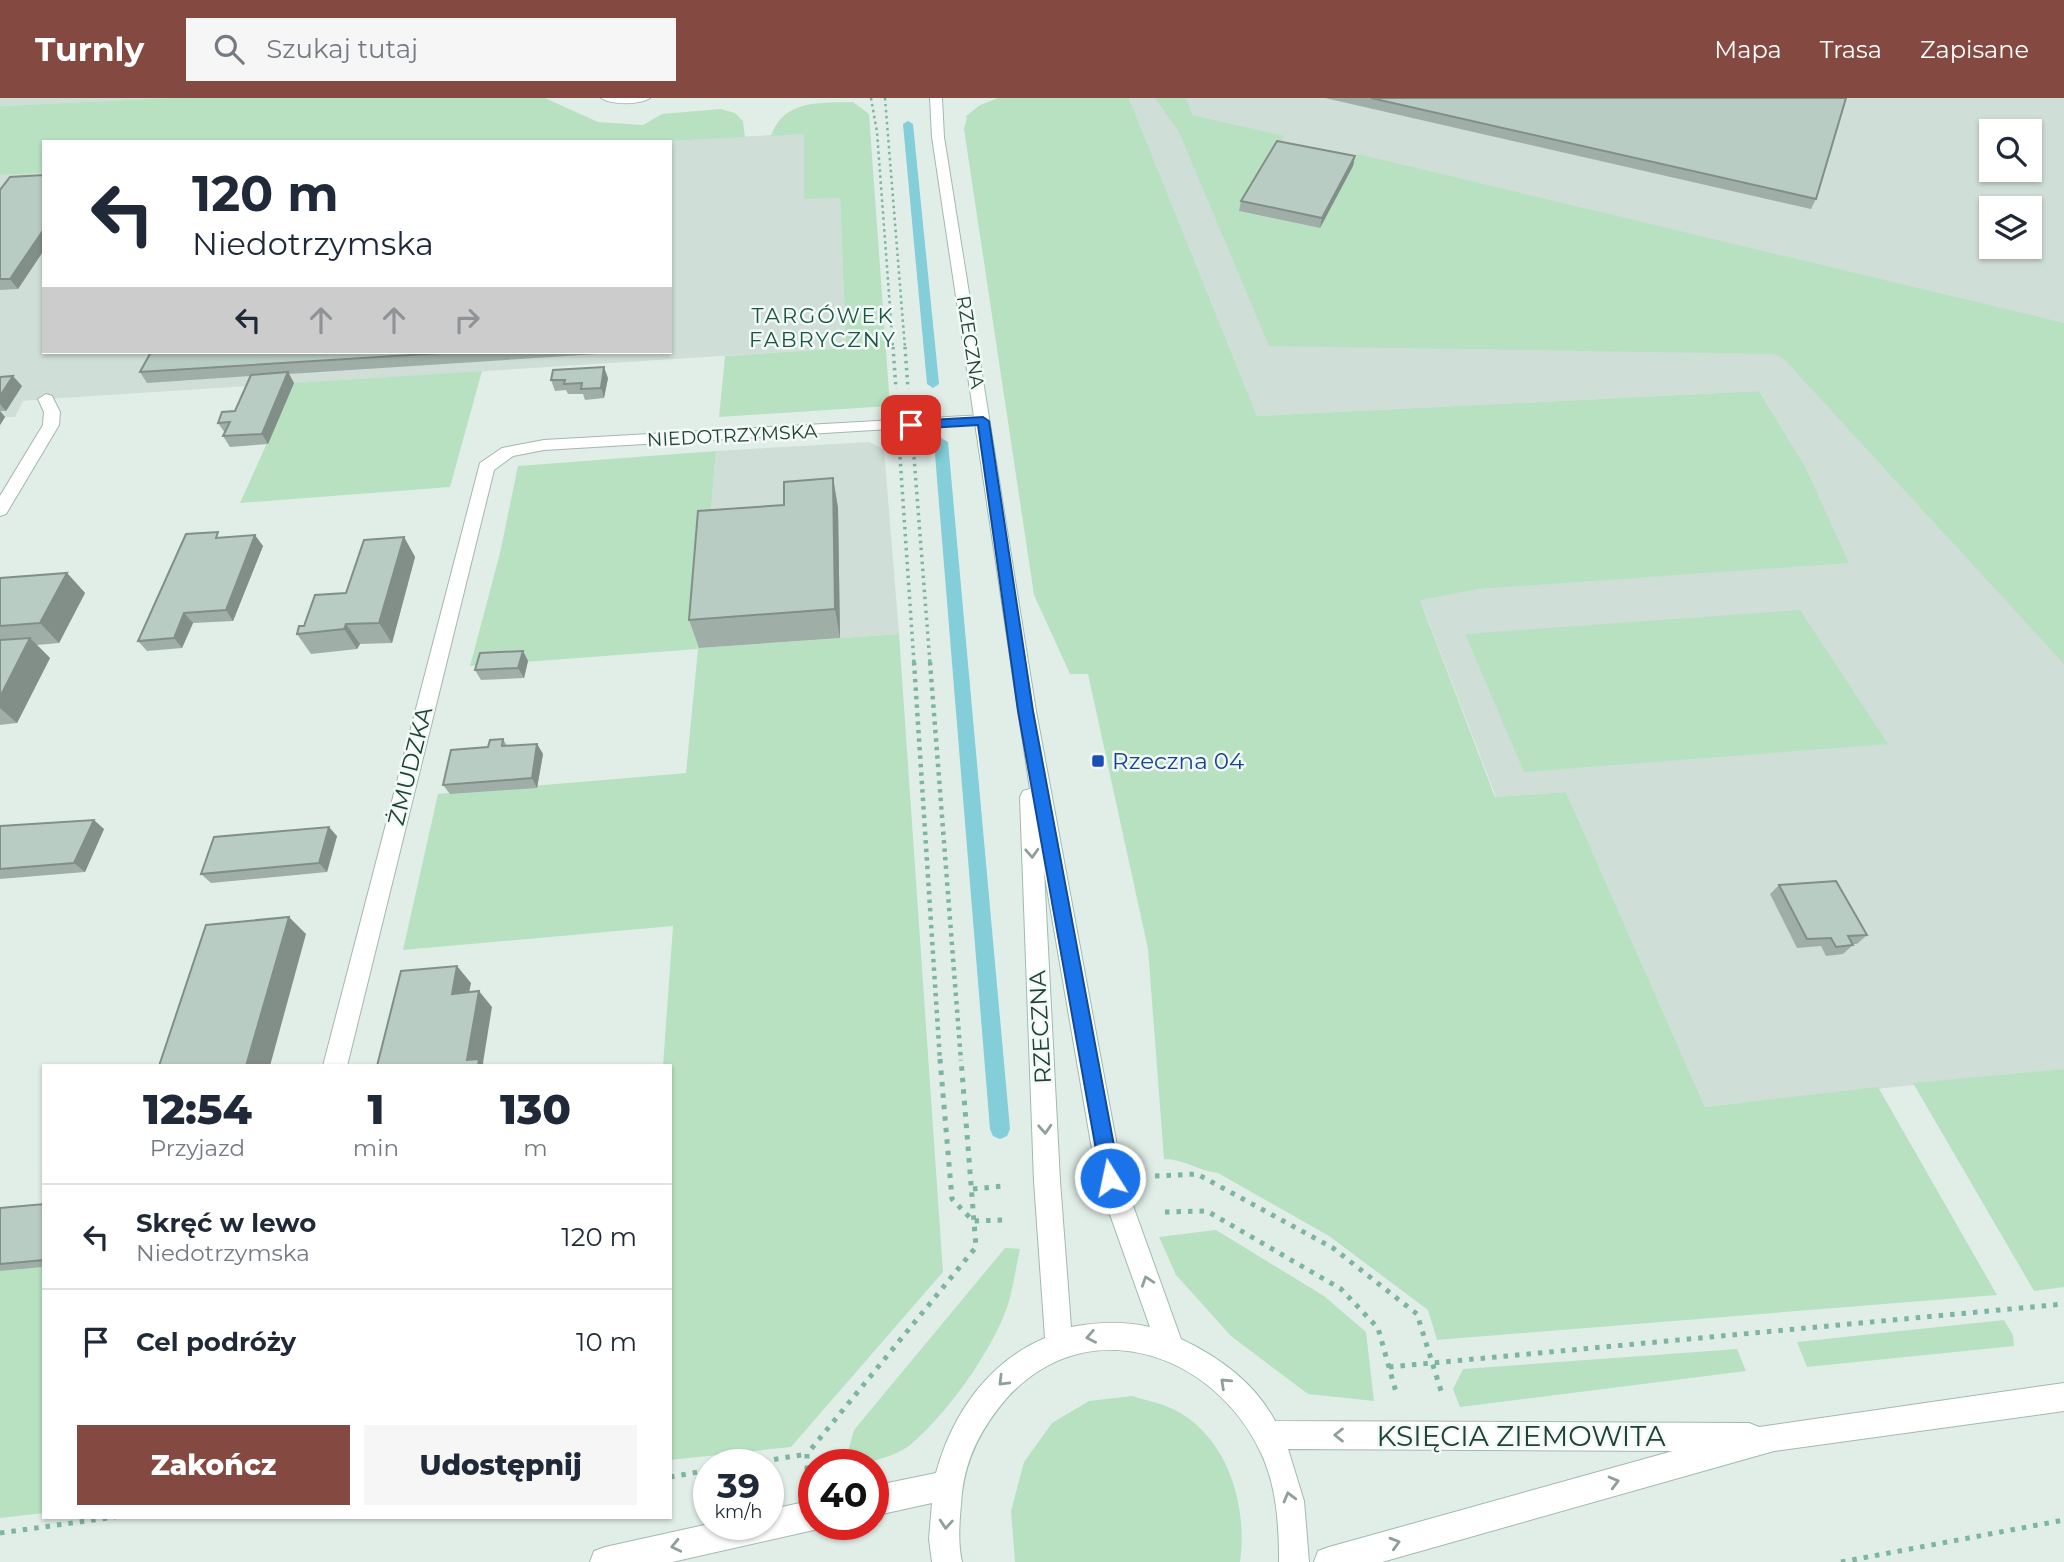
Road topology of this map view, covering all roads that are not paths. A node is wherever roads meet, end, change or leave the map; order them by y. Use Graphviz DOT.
graph roads {
  1 [pos="607,98"];
  2 [pos="644,98"];
  3 [pos="936,98"];
  4 [pos="46,399"];
  5 [pos="983,421"];
  6 [pos="486,467"];
  7 [pos="0,510"];
  8 [pos="1026,711"];
  9 [pos="336,1064"];
  10 [pos="1059,1343"];
  11 [pos="1170,1345"];
  12 [pos="2064,1398"];
  13 [pos="1268,1435"];
  14 [pos="1774,1437"];
  15 [pos="948,1485"];
  16 [pos="889,1498"];
  17 [pos="798,1519"];
  18 [pos="605,1562"];
  19 [pos="947,1562"];
  20 [pos="1294,1562"];
  21 [pos="1329,1562"];
  1 -- 2 [label="street"];
  3 -- 5 [label="street, RZECZNA"];
  4 -- 7 [label="street"];
  5 -- 6 [label="street, NIEDOTRZYMSKA"];
  5 -- 8 [label="street, RZECZNA"];
  6 -- 9 [label="street, ŻMUDZKA"];
  8 -- 10 [label="street, RZECZNA, one-way"];
  11 -- 8 [label="street, RZECZNA, one-way"];
  11 -- 10 [label="street, one-way"];
  10 -- 15 [label="street, one-way"];
  13 -- 11 [label="street, one-way"];
  12 -- 14 [label="street, KSIĘCIA ZIEMOWITA"];
  14 -- 13 [label="street, KSIĘCIA ZIEMOWITA, one-way"];
  20 -- 13 [label="street, one-way"];
  21 -- 14 [label="street, KSIĘCIA ZIEMOWITA, one-way"];
  15 -- 16 [label="street"];
  15 -- 19 [label="street, one-way"];
  17 -- 18 [label="street, one-way"];
}
